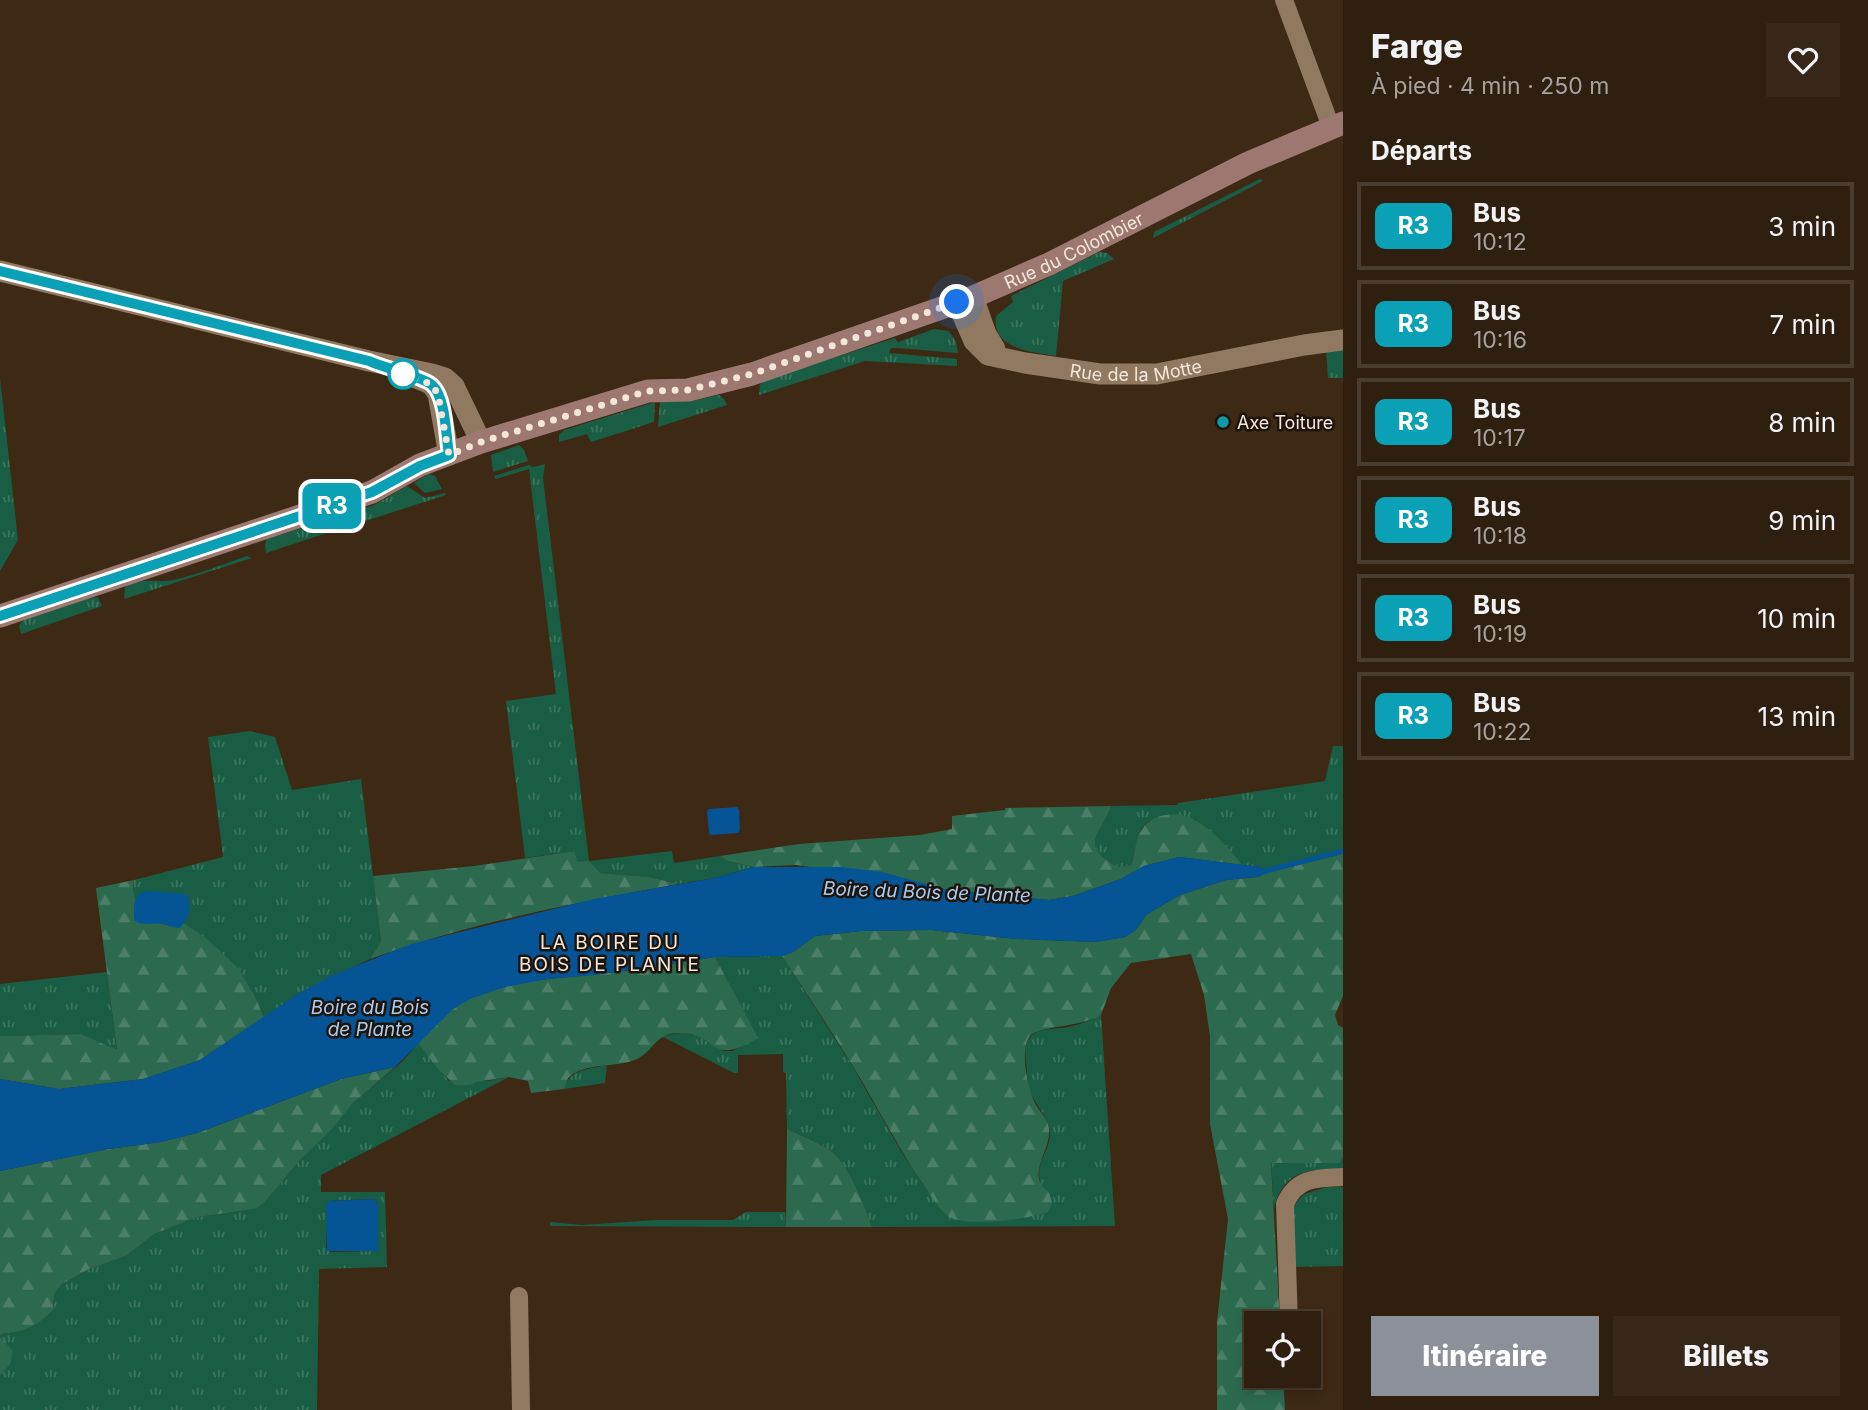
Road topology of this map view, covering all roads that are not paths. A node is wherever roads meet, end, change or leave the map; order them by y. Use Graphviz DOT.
graph roads {
  1 [pos="1284,0"];
  2 [pos="1337,125"];
  3 [pos="0,271"];
  4 [pos="965,300"];
  5 [pos="1343,340"];
  6 [pos="369,361"];
  7 [pos="481,442"];
  8 [pos="449,455"];
  9 [pos="0,616"];
  10 [pos="1343,1177"];
  11 [pos="519,1296"];
  12 [pos="1289,1311"];
  13 [pos="521,1410"];
  1 -- 2 [label="street"];
  2 -- 4 [label="main road, Rue du Colombier"];
  3 -- 6 [label="street"];
  4 -- 5 [label="street, Rue de la Motte"];
  4 -- 7 [label="main road, Rue du Colombier"];
  6 -- 7 [label="street"];
  6 -- 8 [label="street"];
  7 -- 8 [label="main road, Rue du Colombier"];
  8 -- 9 [label="main road, Rue du Colombier"];
  10 -- 12 [label="street"];
  11 -- 13 [label="street"];
}
